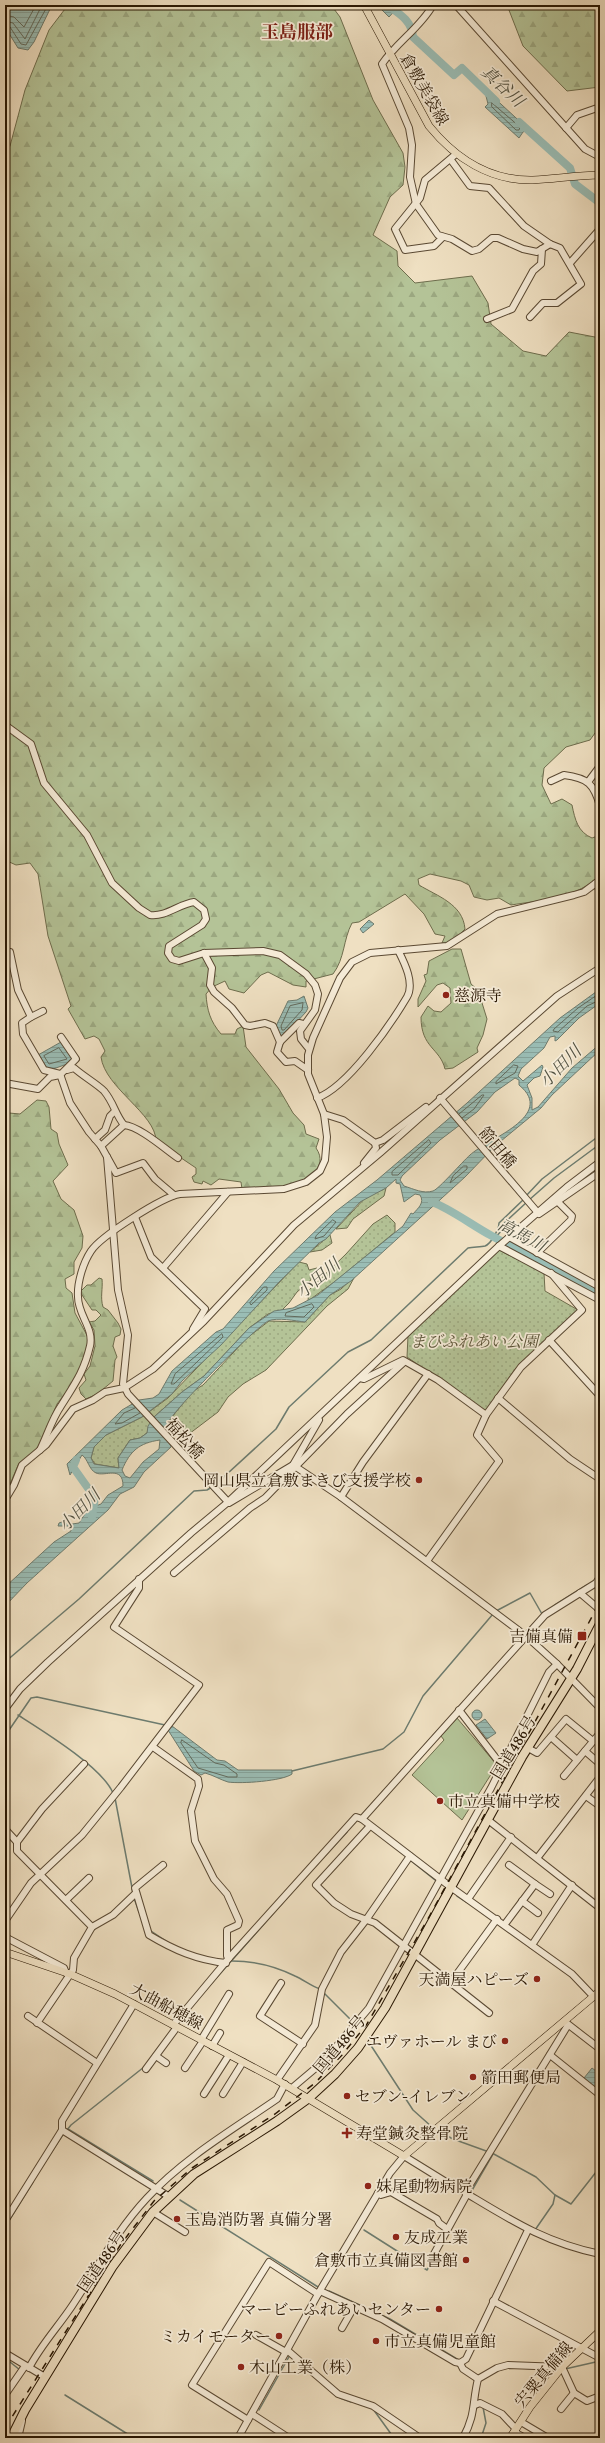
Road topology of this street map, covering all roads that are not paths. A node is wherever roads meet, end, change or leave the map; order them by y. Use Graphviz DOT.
graph roads {
  1 [pos="364,5"];
  2 [pos="433,5"];
  3 [pos="456,5"];
  4 [pos="389,54"];
  5 [pos="600,107"];
  6 [pos="566,128"];
  7 [pos="456,154"];
  8 [pos="600,157"];
  9 [pos="451,160"];
  10 [pos="600,175"];
  11 [pos="416,204"];
  12 [pos="600,229"];
  13 [pos="443,237"];
  14 [pos="597,237"];
  15 [pos="550,244"];
  16 [pos="542,249"];
  17 [pos="570,263"];
  18 [pos="530,317"];
  19 [pos="487,319"];
  20 [pos="5,725"];
  21 [pos="600,766"];
  22 [pos="551,781"];
  23 [pos="588,782"];
  24 [pos="599,797"];
  25 [pos="600,806"];
  26 [pos="598,882"];
  27 [pos="600,892"];
  28 [pos="398,950"];
  29 [pos="10,952"];
  30 [pos="204,953"];
  31 [pos="600,968"];
  32 [pos="44,1011"];
  33 [pos="31,1017"];
  34 [pos="303,1024"];
  35 [pos="61,1037"];
  36 [pos="280,1042"];
  37 [pos="309,1049"];
  38 [pos="66,1070"];
  39 [pos="308,1070"];
  40 [pos="60,1075"];
  41 [pos="5,1083"];
  42 [pos="317,1098"];
  43 [pos="441,1099"];
  44 [pos="432,1105"];
  45 [pos="114,1112"];
  46 [pos="324,1114"];
  47 [pos="106,1126"];
  48 [pos="122,1128"];
  49 [pos="95,1139"];
  50 [pos="392,1143"];
  51 [pos="101,1146"];
  52 [pos="376,1146"];
  53 [pos="107,1157"];
  54 [pos="178,1158"];
  55 [pos="600,1162"];
  56 [pos="358,1171"];
  57 [pos="600,1172"];
  58 [pos="228,1192"];
  59 [pos="174,1195"];
  60 [pos="558,1202"];
  61 [pos="536,1212"];
  62 [pos="135,1217"];
  63 [pos="113,1232"];
  64 [pos="508,1238"];
  65 [pos="500,1245"];
  66 [pos="536,1253"];
  67 [pos="163,1268"];
  68 [pos="551,1273"];
  69 [pos="600,1287"];
  70 [pos="600,1300"];
  71 [pos="189,1336"];
  72 [pos="548,1340"];
  73 [pos="405,1361"];
  74 [pos="428,1374"];
  75 [pos="359,1378"];
  76 [pos="126,1391"];
  77 [pos="600,1396"];
  78 [pos="498,1398"];
  79 [pos="486,1415"];
  80 [pos="320,1417"];
  81 [pos="40,1450"];
  82 [pos="295,1465"];
  83 [pos="600,1479"];
  84 [pos="341,1497"];
  85 [pos="5,1500"];
  86 [pos="226,1501"];
  87 [pos="427,1561"];
  88 [pos="174,1573"];
  89 [pos="600,1577"];
  90 [pos="140,1579"];
  91 [pos="580,1593"];
  92 [pos="600,1610"];
  93 [pos="600,1624"];
  94 [pos="525,1635"];
  95 [pos="557,1664"];
  96 [pos="571,1679"];
  97 [pos="600,1708"];
  98 [pos="5,1709"];
  99 [pos="459,1710"];
  100 [pos="600,1733"];
  101 [pos="551,1737"];
  102 [pos="593,1742"];
  103 [pos="153,1747"];
  104 [pos="528,1748"];
  105 [pos="585,1751"];
  106 [pos="578,1760"];
  107 [pos="84,1764"];
  108 [pos="600,1764"];
  109 [pos="502,1766"];
  110 [pos="564,1776"];
  111 [pos="600,1778"];
  112 [pos="586,1796"];
  113 [pos="600,1806"];
  114 [pos="360,1818"];
  115 [pos="488,1820"];
  116 [pos="369,1827"];
  117 [pos="5,1829"];
  118 [pos="511,1837"];
  119 [pos="17,1842"];
  120 [pos="410,1856"];
  121 [pos="538,1858"];
  122 [pos="163,1865"];
  123 [pos="509,1865"];
  124 [pos="39,1875"];
  125 [pos="89,1878"];
  126 [pos="440,1879"];
  127 [pos="535,1884"];
  128 [pos="572,1885"];
  129 [pos="452,1888"];
  130 [pos="136,1893"];
  131 [pos="550,1894"];
  132 [pos="468,1899"];
  133 [pos="66,1900"];
  134 [pos="522,1901"];
  135 [pos="600,1908"];
  136 [pos="538,1912"];
  137 [pos="366,1920"];
  138 [pos="5,1921"];
  139 [pos="496,1921"];
  140 [pos="505,1924"];
  141 [pos="92,1927"];
  142 [pos="5,1937"];
  143 [pos="404,1945"];
  144 [pos="532,1945"];
  145 [pos="5,1952"];
  146 [pos="415,1954"];
  147 [pos="227,1961"];
  148 [pos="68,1974"];
  149 [pos="451,1982"];
  150 [pos="281,1983"];
  151 [pos="600,1991"];
  152 [pos="229,1994"];
  153 [pos="594,1996"];
  154 [pos="134,2004"];
  155 [pos="489,2013"];
  156 [pos="28,2016"];
  157 [pos="38,2023"];
  158 [pos="566,2023"];
  159 [pos="175,2026"];
  160 [pos="220,2033"];
  161 [pos="202,2041"];
  162 [pos="303,2044"];
  163 [pos="212,2046"];
  164 [pos="600,2049"];
  165 [pos="229,2054"];
  166 [pos="550,2055"];
  167 [pos="156,2056"];
  168 [pos="243,2062"];
  169 [pos="98,2063"];
  170 [pos="166,2063"];
  171 [pos="146,2068"];
  172 [pos="185,2068"];
  173 [pos="277,2080"];
  174 [pos="285,2084"];
  175 [pos="292,2088"];
  176 [pos="204,2094"];
  177 [pos="223,2094"];
  178 [pos="600,2095"];
  179 [pos="309,2098"];
  180 [pos="62,2130"];
  181 [pos="404,2156"];
  182 [pos="157,2188"];
  183 [pos="466,2191"];
  184 [pos="378,2193"];
  185 [pos="168,2196"];
  186 [pos="153,2212"];
  187 [pos="5,2220"];
  188 [pos="447,2229"];
  189 [pos="528,2230"];
  190 [pos="185,2232"];
  191 [pos="434,2254"];
  192 [pos="600,2254"];
  193 [pos="319,2292"];
  194 [pos="493,2301"];
  195 [pos="354,2306"];
  196 [pos="342,2328"];
  197 [pos="600,2330"];
  198 [pos="256,2335"];
  199 [pos="582,2349"];
  200 [pos="286,2351"];
  201 [pos="5,2353"];
  202 [pos="600,2358"];
  203 [pos="460,2363"];
  204 [pos="27,2367"];
  205 [pos="562,2367"];
  206 [pos="45,2377"];
  207 [pos="478,2379"];
  208 [pos="574,2393"];
  209 [pos="5,2395"];
  210 [pos="600,2396"];
  211 [pos="475,2405"];
  212 [pos="561,2409"];
  213 [pos="25,2410"];
  214 [pos="252,2414"];
  215 [pos="248,2420"];
  216 [pos="521,2422"];
  217 [pos="514,2433"];
  218 [pos="11,2438"];
  219 [pos="18,2438"];
  220 [pos="238,2438"];
  221 [pos="289,2438"];
  222 [pos="420,2438"];
  223 [pos="463,2438"];
  224 [pos="525,2438"];
  225 [pos="548,2438"];
  1 -- 4 [label="main road, 倉敷美袋線"];
  2 -- 4 [label="street"];
  3 -- 6 [label="street"];
  4 -- 7 [label="main road, 倉敷美袋線"];
  4 -- 11 [label="street"];
  5 -- 6 [label="street"];
  6 -- 8 [label="street"];
  7 -- 9 [label="street"];
  7 -- 10 [label="main road, 倉敷美袋線"];
  9 -- 11 [label="street"];
  9 -- 15 [label="street"];
  11 -- 13 [label="street"];
  11 -- 13 [label="street"];
  12 -- 14 [label="street"];
  13 -- 16 [label="street"];
  14 -- 17 [label="street"];
  15 -- 16 [label="street"];
  15 -- 17 [label="street"];
  16 -- 19 [label="street"];
  17 -- 18 [label="street"];
  20 -- 30 [label="street"];
  21 -- 23 [label="street"];
  22 -- 23 [label="street"];
  23 -- 24 [label="street"];
  24 -- 25 [label="street"];
  26 -- 27 [label="street"];
  26 -- 28 [label="street"];
  28 -- 37 [label="street"];
  28 -- 42 [label="street"];
  29 -- 33 [label="street"];
  30 -- 34 [label="street"];
  30 -- 36 [label="street"];
  31 -- 43 [label="street"];
  32 -- 33 [label="street"];
  33 -- 40 [label="street"];
  34 -- 36 [label="street"];
  34 -- 37 [label="street"];
  35 -- 38 [label="street"];
  36 -- 39 [label="street"];
  37 -- 39 [label="street"];
  38 -- 40 [label="street"];
  38 -- 45 [label="street"];
  39 -- 42 [label="street"];
  40 -- 41 [label="street"];
  40 -- 49 [label="street"];
  42 -- 46 [label="street"];
  43 -- 44 [label="street"];
  43 -- 61 [label="street, 箭田橋"];
  44 -- 50 [label="street"];
  44 -- 52 [label="street"];
  45 -- 47 [label="street"];
  45 -- 48 [label="street"];
  46 -- 52 [label="street"];
  46 -- 58 [label="street"];
  47 -- 48 [label="street"];
  47 -- 49 [label="street"];
  48 -- 51 [label="street"];
  48 -- 54 [label="street"];
  49 -- 51 [label="street"];
  50 -- 52 [label="street"];
  50 -- 56 [label="street"];
  51 -- 53 [label="street"];
  52 -- 56 [label="street"];
  53 -- 59 [label="street"];
  53 -- 63 [label="street"];
  55 -- 61 [label="street"];
  56 -- 71 [label="street"];
  57 -- 60 [label="street"];
  58 -- 59 [label="street"];
  58 -- 67 [label="street"];
  59 -- 62 [label="street"];
  60 -- 61 [label="street"];
  60 -- 66 [label="street"];
  61 -- 64 [label="street"];
  62 -- 63 [label="street"];
  62 -- 67 [label="street"];
  63 -- 76 [label="street"];
  63 -- 81 [label="street"];
  64 -- 65 [label="street"];
  64 -- 66 [label="street"];
  65 -- 68 [label="street"];
  65 -- 75 [label="street"];
  66 -- 69 [label="street"];
  67 -- 71 [label="street"];
  68 -- 70 [label="street"];
  68 -- 72 [label="street"];
  71 -- 76 [label="street"];
  72 -- 77 [label="street"];
  72 -- 78 [label="street"];
  73 -- 74 [label="street"];
  73 -- 75 [label="street"];
  73 -- 82 [label="street"];
  74 -- 79 [label="street"];
  74 -- 84 [label="street"];
  75 -- 80 [label="street"];
  76 -- 81 [label="street"];
  76 -- 86 [label="street, 福松橋"];
  78 -- 79 [label="street"];
  78 -- 83 [label="street"];
  79 -- 87 [label="street"];
  80 -- 82 [label="street"];
  80 -- 86 [label="street"];
  81 -- 85 [label="street"];
  82 -- 84 [label="street"];
  82 -- 86 [label="street"];
  82 -- 88 [label="street"];
  84 -- 87 [label="street"];
  86 -- 90 [label="street"];
  87 -- 94 [label="street"];
  89 -- 91 [label="street"];
  90 -- 98 [label="street"];
  90 -- 103 [label="street"];
  91 -- 92 [label="street"];
  91 -- 94 [label="street"];
  93 -- 96 [label="highway, 国道486号"];
  94 -- 95 [label="street"];
  94 -- 99 [label="street"];
  95 -- 96 [label="street"];
  95 -- 109 [label="street"];
  96 -- 97 [label="street"];
  96 -- 104 [label="highway, 国道486号"];
  99 -- 109 [label="street"];
  99 -- 114 [label="street"];
  100 -- 102 [label="street"];
  101 -- 102 [label="street"];
  101 -- 104 [label="street"];
  101 -- 106 [label="street"];
  102 -- 105 [label="street"];
  103 -- 124 [label="street"];
  103 -- 147 [label="street"];
  104 -- 115 [label="highway, 国道486号"];
  105 -- 106 [label="street"];
  105 -- 108 [label="street"];
  106 -- 110 [label="street"];
  107 -- 119 [label="street"];
  109 -- 126 [label="street"];
  111 -- 112 [label="street"];
  112 -- 113 [label="street"];
  112 -- 121 [label="street"];
  114 -- 116 [label="street"];
  114 -- 147 [label="street"];
  115 -- 118 [label="street"];
  115 -- 129 [label="highway, 国道486号"];
  116 -- 120 [label="street"];
  116 -- 137 [label="street"];
  117 -- 119 [label="street"];
  118 -- 121 [label="street"];
  118 -- 132 [label="street"];
  119 -- 124 [label="street"];
  120 -- 126 [label="street"];
  120 -- 137 [label="street"];
  121 -- 128 [label="street"];
  122 -- 130 [label="street"];
  123 -- 127 [label="street"];
  124 -- 133 [label="street"];
  124 -- 138 [label="street"];
  125 -- 133 [label="street"];
  126 -- 129 [label="street"];
  126 -- 143 [label="street"];
  127 -- 131 [label="street"];
  127 -- 134 [label="street"];
  128 -- 135 [label="street"];
  128 -- 144 [label="street"];
  129 -- 132 [label="street"];
  129 -- 146 [label="highway, 国道486号"];
  130 -- 141 [label="street"];
  130 -- 147 [label="street"];
  132 -- 139 [label="street"];
  133 -- 141 [label="street"];
  134 -- 136 [label="street"];
  134 -- 140 [label="street"];
  137 -- 143 [label="street"];
  137 -- 162 [label="street"];
  139 -- 140 [label="street"];
  139 -- 149 [label="street"];
  140 -- 144 [label="street"];
  141 -- 148 [label="street"];
  142 -- 148 [label="street"];
  143 -- 146 [label="street"];
  143 -- 175 [label="street"];
  144 -- 153 [label="street"];
  145 -- 148 [label="main road, 大曲船穂線"];
  146 -- 149 [label="street"];
  146 -- 179 [label="highway, 国道486号"];
  147 -- 159 [label="street"];
  148 -- 154 [label="main road, 大曲船穂線"];
  148 -- 157 [label="street"];
  149 -- 155 [label="street"];
  150 -- 162 [label="street"];
  151 -- 153 [label="main road"];
  152 -- 161 [label="street"];
  153 -- 158 [label="main road"];
  154 -- 159 [label="main road, 大曲船穂線"];
  154 -- 169 [label="street"];
  156 -- 157 [label="street"];
  157 -- 169 [label="street"];
  158 -- 164 [label="street"];
  158 -- 166 [label="street"];
  158 -- 181 [label="main road"];
  159 -- 161 [label="main road, 大曲船穂線"];
  159 -- 167 [label="street"];
  160 -- 163 [label="street"];
  161 -- 163 [label="main road, 大曲船穂線"];
  161 -- 172 [label="street"];
  162 -- 173 [label="street"];
  163 -- 165 [label="main road, 大曲船穂線"];
  165 -- 168 [label="main road, 大曲船穂線"];
  165 -- 176 [label="street"];
  166 -- 178 [label="street"];
  166 -- 183 [label="street"];
  167 -- 170 [label="street"];
  167 -- 171 [label="street"];
  168 -- 173 [label="main road, 大曲船穂線"];
  168 -- 177 [label="street"];
  169 -- 180 [label="street"];
  173 -- 174 [label="main road, 大曲船穂線"];
  174 -- 175 [label="main road, 大曲船穂線"];
  174 -- 182 [label="street"];
  175 -- 179 [label="main road, 大曲船穂線"];
  179 -- 181 [label="main road"];
  179 -- 185 [label="highway, 国道486号"];
  180 -- 182 [label="street"];
  180 -- 187 [label="street"];
  181 -- 183 [label="street"];
  181 -- 184 [label="street"];
  182 -- 185 [label="street"];
  182 -- 204 [label="street"];
  183 -- 188 [label="street"];
  183 -- 189 [label="street"];
  184 -- 188 [label="street"];
  184 -- 193 [label="street"];
  185 -- 186 [label="highway, 国道486号"];
  186 -- 190 [label="street"];
  186 -- 206 [label="highway, 国道486号"];
  188 -- 191 [label="street"];
  189 -- 192 [label="street"];
  189 -- 194 [label="street"];
  193 -- 195 [label="street"];
  193 -- 200 [label="street"];
  193 -- 215 [label="street"];
  194 -- 199 [label="street"];
  194 -- 203 [label="street"];
  195 -- 196 [label="street"];
  195 -- 203 [label="street"];
  197 -- 199 [label="main road, 宍粟真備線"];
  198 -- 200 [label="street"];
  199 -- 202 [label="street"];
  199 -- 205 [label="main road, 宍粟真備線"];
  200 -- 214 [label="street"];
  200 -- 222 [label="street"];
  201 -- 204 [label="street"];
  203 -- 207 [label="street"];
  204 -- 206 [label="street"];
  204 -- 209 [label="street"];
  205 -- 207 [label="street"];
  205 -- 208 [label="street"];
  205 -- 216 [label="main road, 宍粟真備線"];
  206 -- 213 [label="highway, 国道486号"];
  207 -- 211 [label="street"];
  208 -- 210 [label="street"];
  208 -- 212 [label="street"];
  211 -- 217 [label="street"];
  211 -- 223 [label="street"];
  213 -- 218 [label="highway, 国道486号"];
  213 -- 219 [label="street"];
  214 -- 215 [label="street"];
  214 -- 221 [label="street"];
  215 -- 220 [label="street"];
  216 -- 217 [label="main road, 宍粟真備線"];
  216 -- 225 [label="street"];
  217 -- 224 [label="street"];
}
